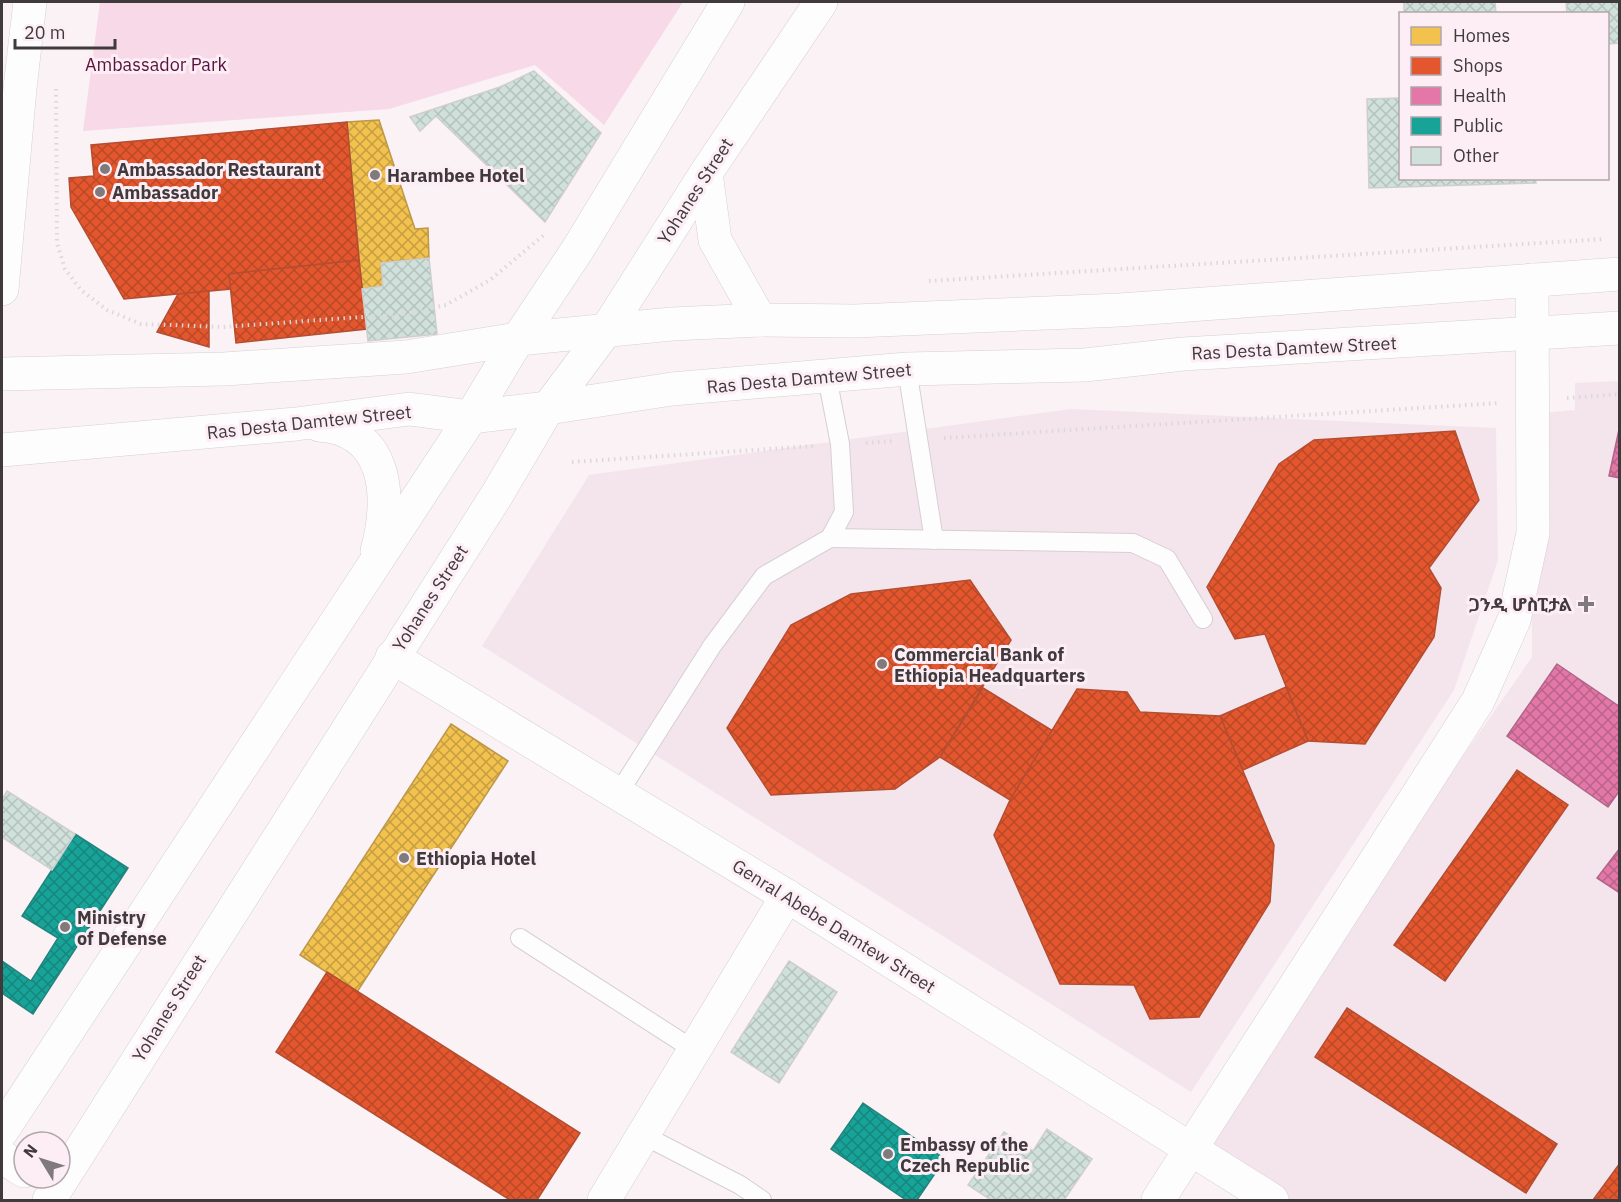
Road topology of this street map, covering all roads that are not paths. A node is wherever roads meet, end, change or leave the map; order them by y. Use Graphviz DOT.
graph roads {
  1 [pos="30,2"];
  2 [pos="728,2"];
  3 [pos="821,2"];
  4 [pos="706,173"];
  5 [pos="1620,274"];
  6 [pos="1532,279"];
  7 [pos="2,289"];
  8 [pos="760,320"];
  9 [pos="1620,328"];
  10 [pos="607,329"];
  11 [pos="1531,332"];
  12 [pos="518,339"];
  13 [pos="907,369"];
  14 [pos="2,374"];
  15 [pos="827,377"];
  16 [pos="548,408"];
  17 [pos="471,417"];
  18 [pos="296,424"];
  19 [pos="2,450"];
  20 [pos="830,538"];
  21 [pos="934,540"];
  22 [pos="373,566"];
  23 [pos="1203,619"];
  24 [pos="392,657"];
  25 [pos="618,794"];
  26 [pos="787,896"];
  27 [pos="520,938"];
  28 [pos="694,1050"];
  29 [pos="2,1131"];
  30 [pos="643,1135"];
  31 [pos="1191,1148"];
  32 [pos="51,1192"];
  33 [pos="604,1200"];
  34 [pos="762,1200"];
  35 [pos="1158,1200"];
  36 [pos="1272,1200"];
  1 -- 7 [label="main road"];
  2 -- 12 [label="main road"];
  3 -- 4 [label="main road, Yohanes Street"];
  4 -- 8 [label="main road"];
  4 -- 10 [label="main road, Yohanes Street"];
  5 -- 6 [label="main road"];
  6 -- 8 [label="main road"];
  6 -- 11 [label="main road"];
  8 -- 10 [label="main road"];
  9 -- 11 [label="main road, Ras Desta Damtew Street"];
  10 -- 12 [label="main road"];
  10 -- 16 [label="main road, Yohanes Street"];
  11 -- 13 [label="main road, Ras Desta Damtew Street"];
  11 -- 31 [label="main road"];
  12 -- 14 [label="main road"];
  12 -- 17 [label="main road"];
  13 -- 15 [label="main road, Ras Desta Damtew Street"];
  13 -- 21 [label="lane"];
  15 -- 16 [label="main road, Ras Desta Damtew Street"];
  15 -- 20 [label="lane"];
  16 -- 17 [label="main road, Ras Desta Damtew Street"];
  16 -- 24 [label="main road, Yohanes Street"];
  17 -- 18 [label="main road, Ras Desta Damtew Street"];
  17 -- 22 [label="main road"];
  18 -- 19 [label="main road, Ras Desta Damtew Street"];
  18 -- 22 [label="main road"];
  20 -- 21 [label="lane"];
  20 -- 25 [label="lane"];
  21 -- 23 [label="lane"];
  22 -- 29 [label="main road"];
  24 -- 25 [label="main road, Genral Abebe Damtew Street"];
  24 -- 32 [label="main road, Yohanes Street"];
  25 -- 26 [label="main road, Genral Abebe Damtew Street"];
  26 -- 28 [label="main road"];
  26 -- 31 [label="main road, Genral Abebe Damtew Street"];
  27 -- 28 [label="lane"];
  28 -- 30 [label="main road"];
  30 -- 33 [label="main road"];
  30 -- 34 [label="lane"];
  31 -- 35 [label="main road"];
  31 -- 36 [label="main road, Genral Abebe Damtew Street"];
}
